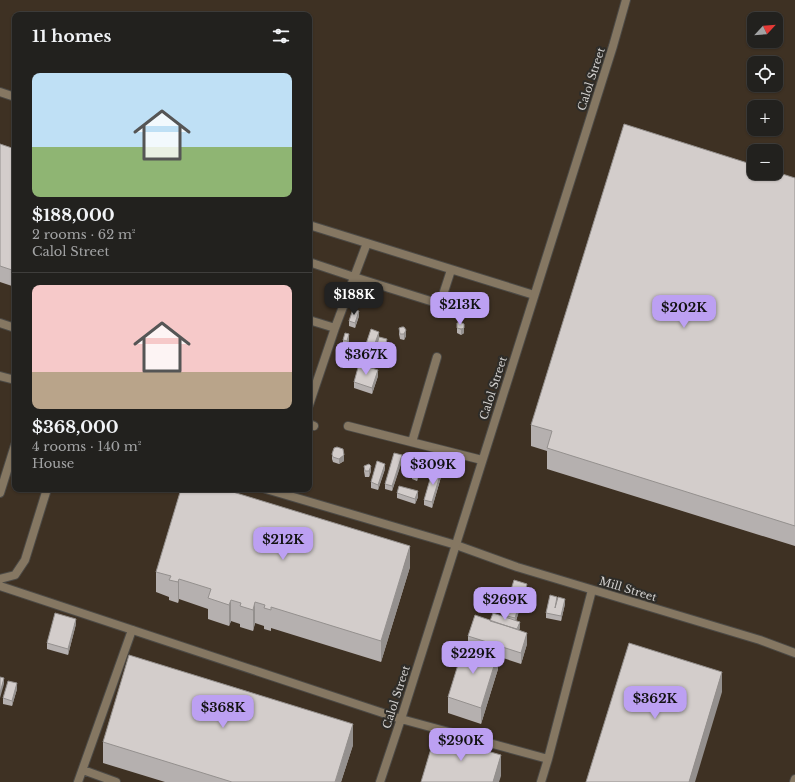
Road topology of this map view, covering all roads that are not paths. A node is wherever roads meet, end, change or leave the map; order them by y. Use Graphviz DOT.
graph roads {
  1 [pos="626,0"];
  2 [pos="0,92"];
  3 [pos="12,96"];
  4 [pos="312,226"];
  5 [pos="367,243"];
  6 [pos="312,263"];
  7 [pos="451,270"];
  8 [pos="354,277"];
  9 [pos="534,295"];
  10 [pos="312,321"];
  11 [pos="0,323"];
  12 [pos="12,327"];
  13 [pos="335,328"];
  14 [pos="437,358"];
  15 [pos="0,376"];
  16 [pos="312,378"];
  17 [pos="12,379"];
  18 [pos="317,380"];
  19 [pos="312,396"];
  20 [pos="348,426"];
  21 [pos="412,442"];
  22 [pos="12,455"];
  23 [pos="482,460"];
  24 [pos="46,492"];
  25 [pos="276,492"];
  26 [pos="0,493"];
  27 [pos="456,545"];
  28 [pos="0,579"];
  29 [pos="0,586"];
  30 [pos="592,590"];
  31 [pos="132,630"];
  32 [pos="795,653"];
  33 [pos="401,719"];
  34 [pos="548,759"];
  35 [pos="82,770"];
  36 [pos="78,782"];
  37 [pos="116,782"];
  38 [pos="380,782"];
  39 [pos="541,782"];
  1 -- 9 [label="street, Calol Street"];
  2 -- 3 [label="street"];
  4 -- 5 [label="street"];
  5 -- 7 [label="street"];
  5 -- 8 [label="street"];
  6 -- 8 [label="street"];
  7 -- 8 [label="street"];
  7 -- 9 [label="street"];
  8 -- 13 [label="street"];
  9 -- 23 [label="street, Calol Street"];
  10 -- 13 [label="street"];
  11 -- 12 [label="street"];
  13 -- 18 [label="street"];
  14 -- 21 [label="street"];
  15 -- 17 [label="street"];
  16 -- 18 [label="street"];
  18 -- 19 [label="street"];
  20 -- 21 [label="street"];
  21 -- 23 [label="street"];
  22 -- 26 [label="street"];
  23 -- 27 [label="street, Calol Street"];
  24 -- 28 [label="street"];
  25 -- 27 [label="street, Mill Street"];
  27 -- 30 [label="street, Mill Street"];
  27 -- 33 [label="street, Calol Street"];
  29 -- 31 [label="street"];
  30 -- 32 [label="street, Mill Street"];
  30 -- 34 [label="street"];
  31 -- 33 [label="street"];
  31 -- 35 [label="street"];
  33 -- 34 [label="street"];
  33 -- 38 [label="street, Calol Street"];
  34 -- 39 [label="street"];
  35 -- 36 [label="street"];
  35 -- 37 [label="street"];
}
